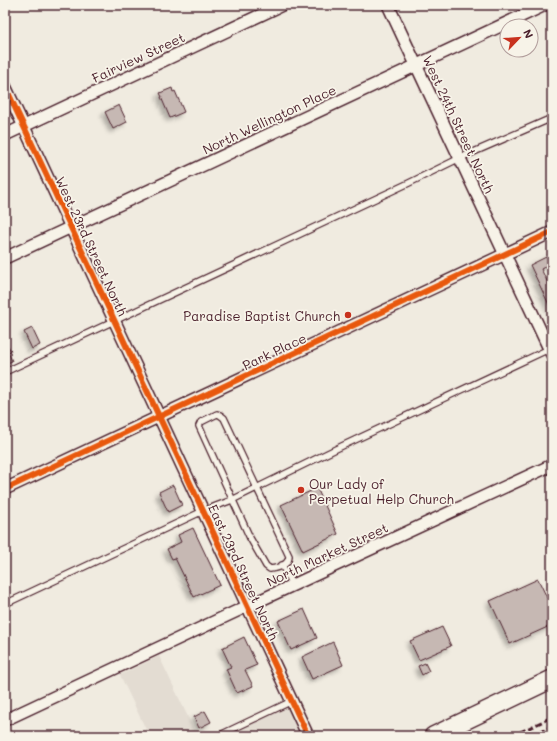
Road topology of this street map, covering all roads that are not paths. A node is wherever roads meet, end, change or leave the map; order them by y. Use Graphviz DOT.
graph roads {
  1 [pos="282,5"];
  2 [pos="388,5"];
  3 [pos="545,5"];
  4 [pos="416,66"];
  5 [pos="5,86"];
  6 [pos="552,118"];
  7 [pos="24,126"];
  8 [pos="5,135"];
  9 [pos="460,158"];
  10 [pos="71,227"];
  11 [pos="552,232"];
  12 [pos="505,254"];
  13 [pos="5,258"];
  14 [pos="115,321"];
  15 [pos="550,352"];
  16 [pos="5,372"];
  17 [pos="159,416"];
  18 [pos="552,465"];
  19 [pos="256,488"];
  20 [pos="5,489"];
  21 [pos="232,500"];
  22 [pos="203,511"];
  23 [pos="282,565"];
  24 [pos="292,585"];
  25 [pos="5,604"];
  26 [pos="247,606"];
  27 [pos="552,679"];
  28 [pos="292,701"];
  29 [pos="5,720"];
  30 [pos="218,736"];
  31 [pos="308,736"];
  32 [pos="433,736"];
  1 -- 7 [label="street, Fairview Street"];
  2 -- 4 [label="street, West 24th Street North"];
  3 -- 4 [label="street, North Wellington Place"];
  4 -- 9 [label="street, West 24th Street North"];
  4 -- 10 [label="street, North Wellington Place"];
  5 -- 7 [label="street, West 23rd Street North"];
  6 -- 9 [label="lane"];
  7 -- 8 [label="street, Fairview Street"];
  7 -- 10 [label="street, West 23rd Street North"];
  9 -- 12 [label="street, West 24th Street North"];
  9 -- 14 [label="lane"];
  10 -- 13 [label="street, North Wellington Place"];
  10 -- 14 [label="street, West 23rd Street North"];
  11 -- 12 [label="street, Park Place"];
  12 -- 15 [label="street, West 24th Street North"];
  12 -- 17 [label="street, Park Place"];
  14 -- 16 [label="lane"];
  14 -- 17 [label="street, West 23rd Street North"];
  15 -- 19 [label="lane"];
  17 -- 20 [label="street, Park Place"];
  17 -- 22 [label="street, East 23rd Street North"];
  18 -- 24 [label="street, North Market Street"];
  19 -- 21 [label="lane"];
  19 -- 21 [label="lane"];
  19 -- 23 [label="lane"];
  21 -- 22 [label="lane"];
  21 -- 23 [label="lane"];
  22 -- 25 [label="lane"];
  22 -- 26 [label="street, East 23rd Street North"];
  23 -- 24 [label="lane"];
  24 -- 26 [label="street, North Market Street"];
  26 -- 28 [label="street, East 23rd Street North"];
  26 -- 29 [label="street, North Market Street"];
  27 -- 32 [label="main road"];
  28 -- 30 [label="lane"];
  28 -- 31 [label="street, East 23rd Street North"];
}
